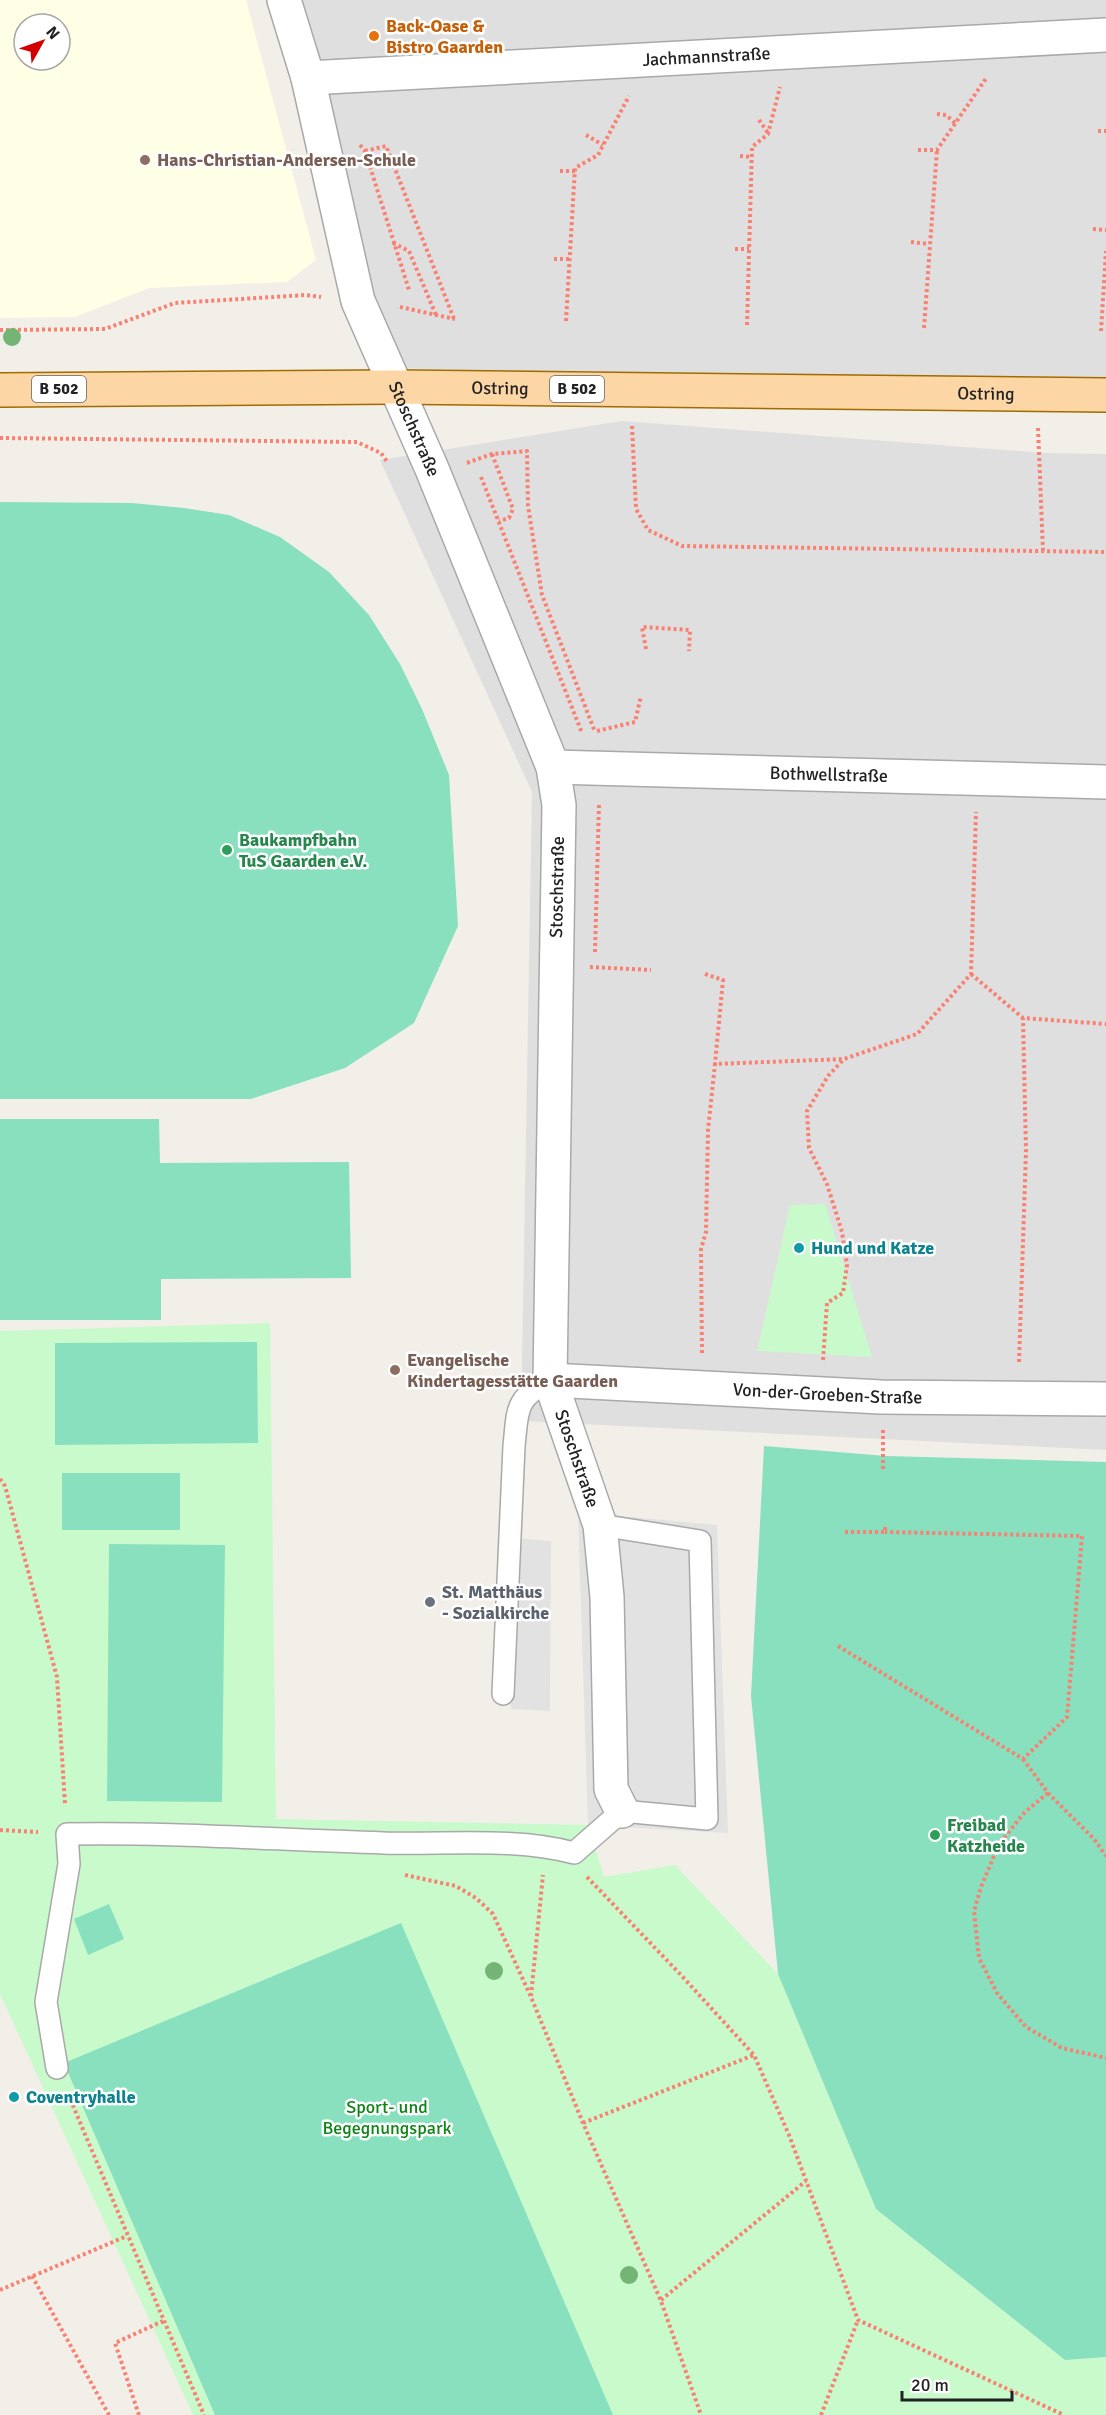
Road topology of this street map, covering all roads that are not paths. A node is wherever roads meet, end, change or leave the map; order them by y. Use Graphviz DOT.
graph roads {
  1 [pos="284,0"];
  2 [pos="1106,35"];
  3 [pos="308,78"];
  4 [pos="395,387"];
  5 [pos="0,390"];
  6 [pos="1106,395"];
  7 [pos="553,767"];
  8 [pos="1106,782"];
  9 [pos="550,1380"];
  10 [pos="1106,1399"];
  11 [pos="600,1525"];
  12 [pos="503,1694"];
  13 [pos="622,1811"];
  14 [pos="57,2068"];
  1 -- 3 [label="street, Stoschstraße"];
  2 -- 3 [label="street, Jachmannstraße"];
  3 -- 4 [label="street, Stoschstraße"];
  4 -- 5 [label="main road, Ostring / B 502"];
  4 -- 6 [label="main road, Ostring / B 502"];
  4 -- 7 [label="street, Stoschstraße"];
  7 -- 8 [label="street, Bothwellstraße"];
  7 -- 9 [label="street, Stoschstraße"];
  9 -- 10 [label="street, Von-der-Groeben-Straße"];
  9 -- 11 [label="street, Stoschstraße"];
  9 -- 12 [label="lane"];
  11 -- 13 [label="street, Stoschstraße"];
  11 -- 13 [label="lane"];
  13 -- 14 [label="lane"];
}
